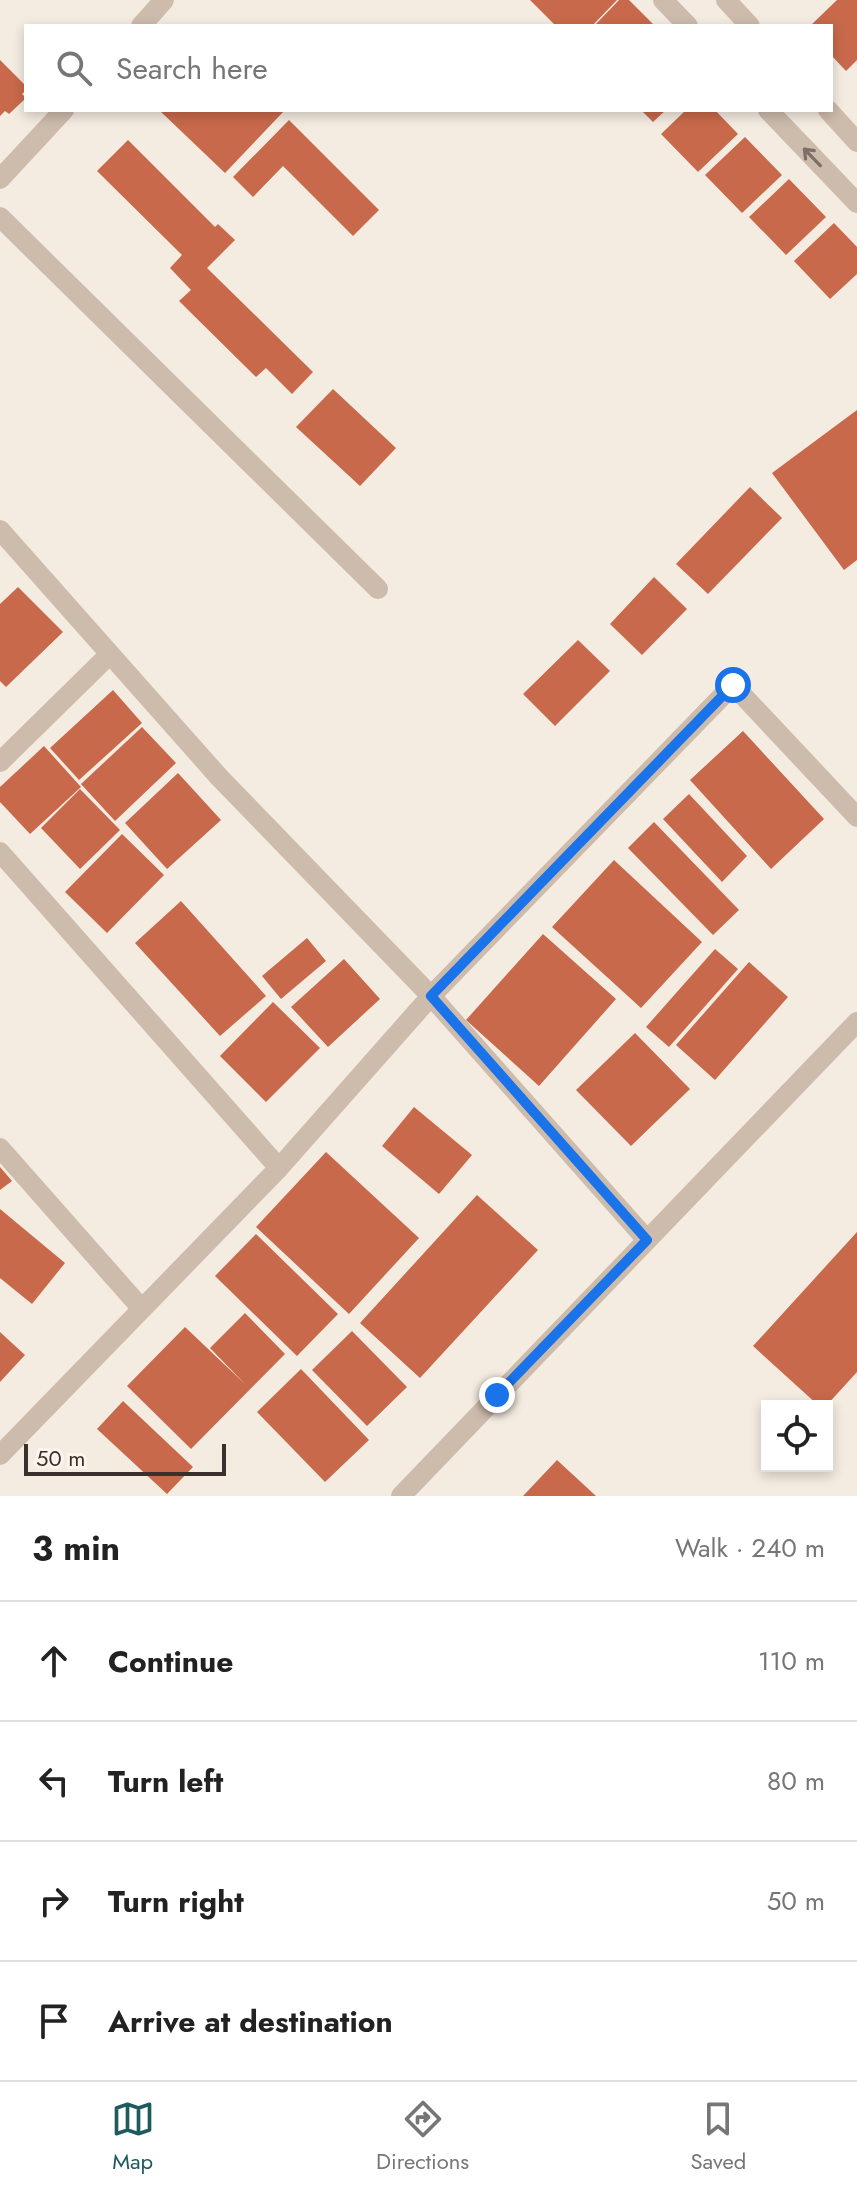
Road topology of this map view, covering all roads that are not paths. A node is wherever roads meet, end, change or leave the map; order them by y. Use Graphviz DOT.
graph roads {
  1 [pos="164,0"];
  2 [pos="663,0"];
  3 [pos="726,0"];
  4 [pos="143,24"];
  5 [pos="686,24"];
  6 [pos="748,24"];
  7 [pos="62,112"];
  8 [pos="770,112"];
  9 [pos="830,112"];
  10 [pos="857,142"];
  11 [pos="0,179"];
  12 [pos="857,203"];
  13 [pos="0,217"];
  14 [pos="0,530"];
  15 [pos="378,589"];
  16 [pos="110,654"];
  17 [pos="0,762"];
  18 [pos="857,817"];
  19 [pos="0,852"];
  20 [pos="431,996"];
  21 [pos="857,1022"];
  22 [pos="0,1148"];
  23 [pos="279,1168"];
  24 [pos="647,1240"];
  25 [pos="142,1309"];
  26 [pos="0,1455"];
  27 [pos="401,1496"];
  1 -- 4 [label="street"];
  2 -- 5 [label="street"];
  3 -- 6 [label="street"];
  7 -- 11 [label="street"];
  12 -- 8 [label="street, one-way"];
  9 -- 10 [label="street"];
  13 -- 15 [label="street"];
  14 -- 16 [label="street"];
  16 -- 17 [label="street"];
  16 -- 20 [label="street"];
  18 -- 20 [label="street"];
  19 -- 23 [label="street"];
  20 -- 23 [label="street"];
  20 -- 24 [label="street"];
  21 -- 24 [label="street"];
  22 -- 25 [label="street"];
  23 -- 25 [label="street"];
  24 -- 27 [label="street"];
  25 -- 26 [label="street"];
}
